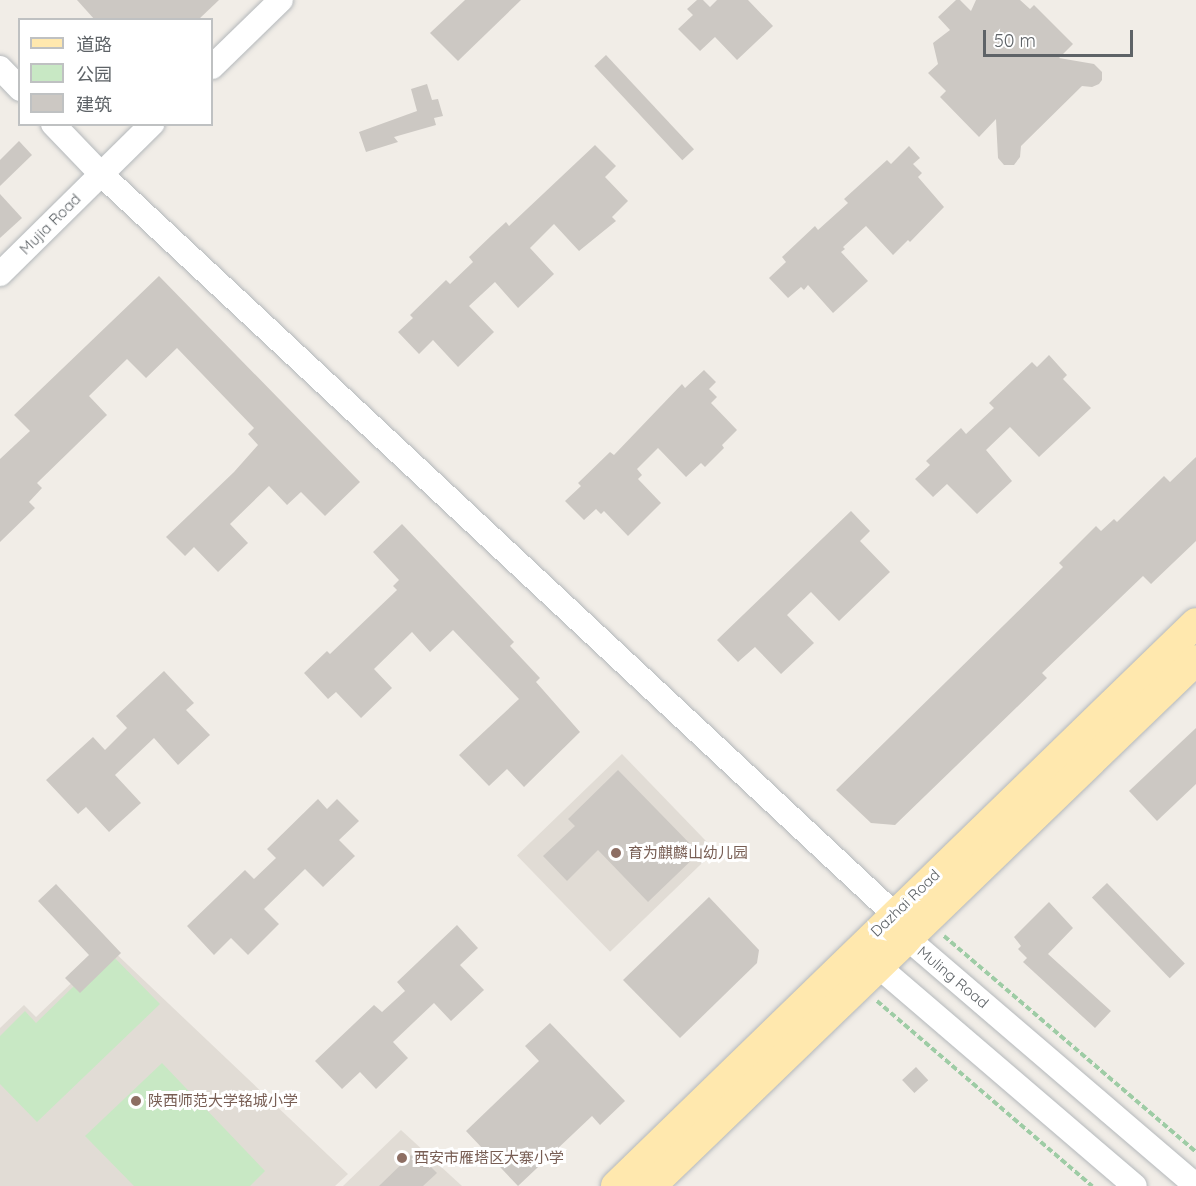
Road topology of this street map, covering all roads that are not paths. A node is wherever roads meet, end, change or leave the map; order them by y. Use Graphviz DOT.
graph roads {
  1 [pos="281,0"];
  2 [pos="213,66"];
  3 [pos="0,68"];
  4 [pos="18,87"];
  5 [pos="56,126"];
  6 [pos="150,126"];
  7 [pos="101,174"];
  8 [pos="0,274"];
  9 [pos="1196,622"];
  10 [pos="1196,660"];
  11 [pos="909,924"];
  12 [pos="871,936"];
  13 [pos="868,976"];
  14 [pos="616,1186"];
  15 [pos="651,1186"];
  16 [pos="1135,1186"];
  17 [pos="1196,1186"];
  1 -- 2 [label="street"];
  3 -- 4 [label="street"];
  5 -- 7 [label="street, Muling Road"];
  6 -- 7 [label="street, Mujia Road"];
  7 -- 8 [label="street, Mujia Road"];
  7 -- 11 [label="street, Muling Road"];
  9 -- 11 [label="main road, Dazhai Road"];
  10 -- 11 [label="main road, Dazhai Road"];
  11 -- 12 [label="main road, Dazhai Road"];
  11 -- 13 [label="main road, Dazhai Road"];
  11 -- 17 [label="street, Muling Road"];
  12 -- 13 [label="street"];
  12 -- 14 [label="main road, Dazhai Road"];
  13 -- 15 [label="main road, Dazhai Road"];
  13 -- 16 [label="street"];
}
